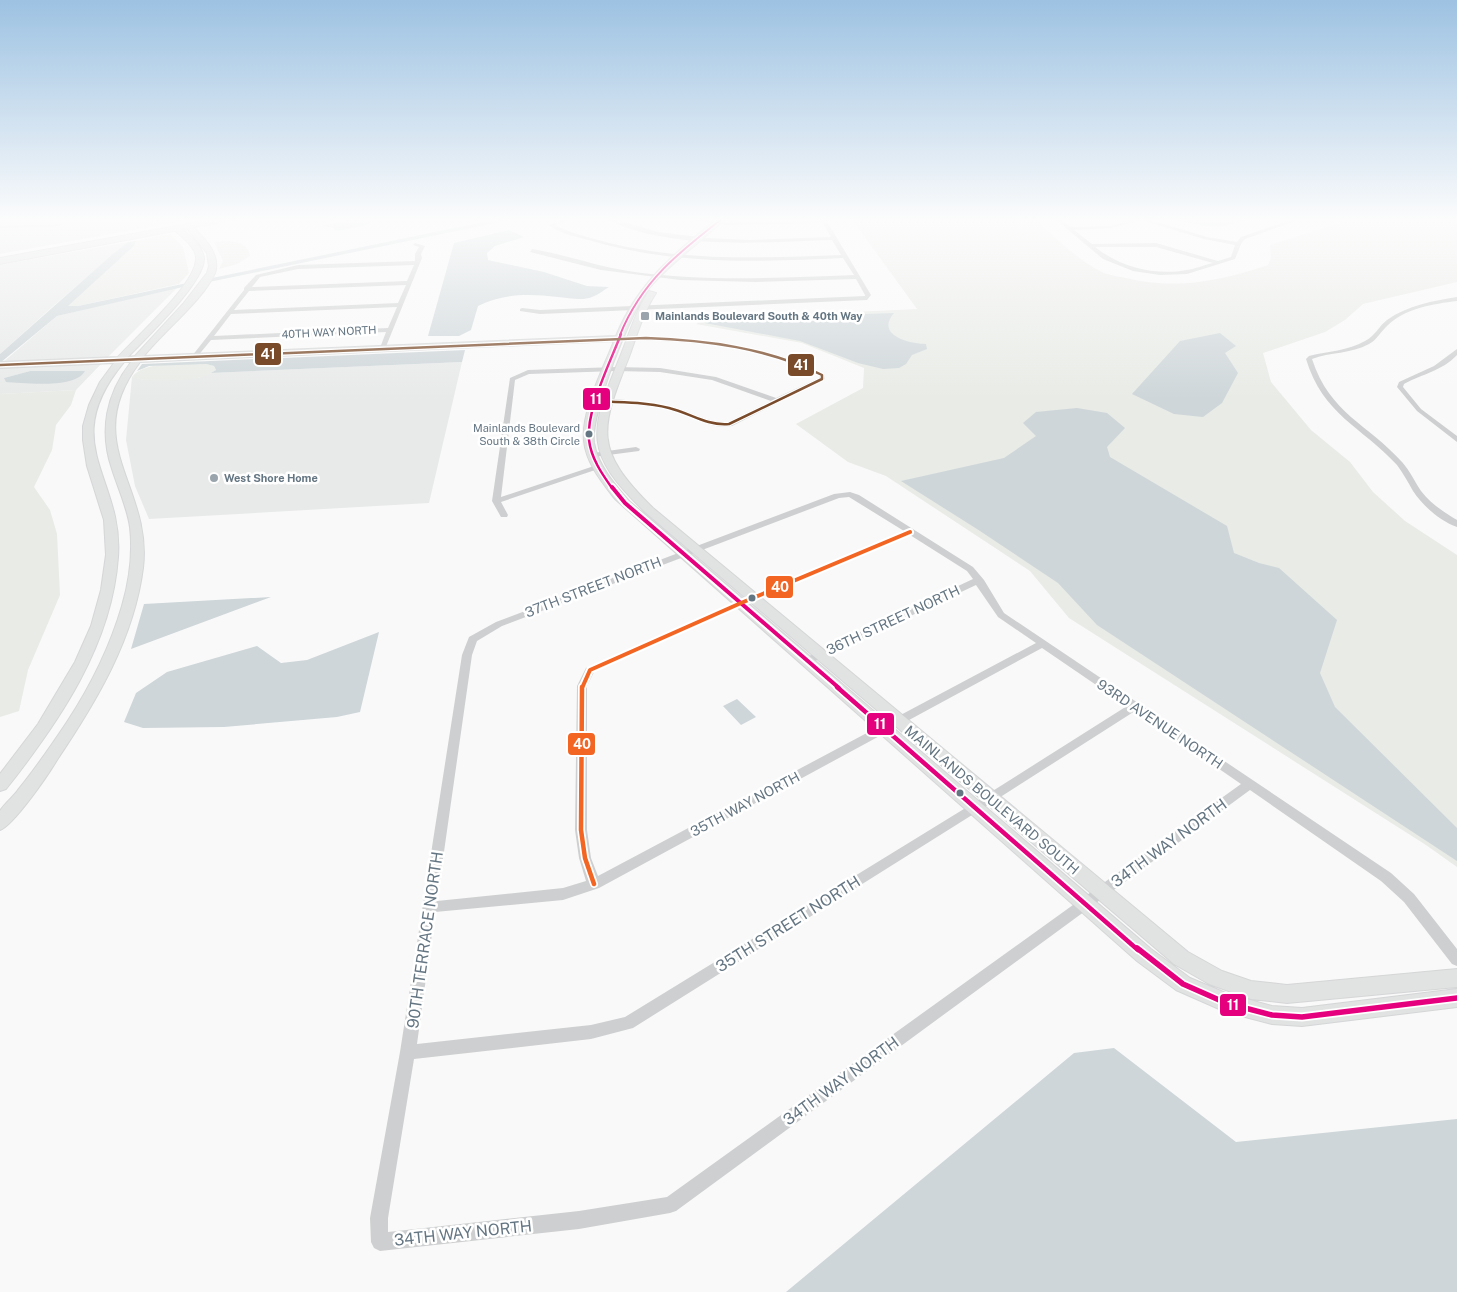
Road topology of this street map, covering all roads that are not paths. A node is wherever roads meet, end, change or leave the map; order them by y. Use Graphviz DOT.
graph roads {
  1 [pos="192,278"];
  2 [pos="206,278"];
  3 [pos="256,278"];
  4 [pos="411,278"];
  5 [pos="661,278"];
  6 [pos="687,278"];
  7 [pos="802,278"];
  8 [pos="858,278"];
  9 [pos="409,282"];
  10 [pos="246,289"];
  11 [pos="1457,299"];
  12 [pos="400,305"];
  13 [pos="638,308"];
  14 [pos="522,310"];
  15 [pos="228,312"];
  16 [pos="390,330"];
  17 [pos="209,338"];
  18 [pos="626,338"];
  19 [pos="383,348"];
  20 [pos="1457,351"];
  21 [pos="194,356"];
  22 [pos="137,359"];
  23 [pos="120,360"];
  24 [pos="4,364"];
  25 [pos="614,369"];
  26 [pos="777,401"];
  27 [pos="602,402"];
  28 [pos="109,439"];
  29 [pos="1457,440"];
  30 [pos="88,444"];
  31 [pos="636,449"];
  32 [pos="600,459"];
  33 [pos="856,497"];
  34 [pos="496,501"];
  35 [pos="504,515"];
  36 [pos="1455,521"];
  37 [pos="910,532"];
  38 [pos="689,550"];
  39 [pos="979,580"];
  40 [pos="747,600"];
  41 [pos="473,639"];
  42 [pos="1042,644"];
  43 [pos="814,658"];
  44 [pos="1135,706"];
  45 [pos="891,724"];
  46 [pos="1249,784"];
  47 [pos="0,785"];
  48 [pos="991,798"];
  49 [pos="976,807"];
  50 [pos="0,824"];
  51 [pos="594,884"];
  52 [pos="1101,892"];
  53 [pos="1085,903"];
  54 [pos="430,906"];
  55 [pos="1457,960"];
  56 [pos="1457,978"];
  57 [pos="1457,998"];
  58 [pos="408,1052"];
  59 [pos="380,1242"];
  1 -- 23 [label="street"];
  2 -- 22 [label="street"];
  3 -- 10 [label="street"];
  4 -- 9 [label="street"];
  5 -- 13 [label="street, MAINLANDS BOULEVARD SOUTH"];
  6 -- 7 [label="street"];
  8 -- 13 [label="street"];
  9 -- 10 [label="street"];
  9 -- 12 [label="street"];
  10 -- 15 [label="street"];
  11 -- 36 [label="street"];
  12 -- 15 [label="street"];
  12 -- 16 [label="street"];
  13 -- 14 [label="street"];
  13 -- 18 [label="street, MAINLANDS BOULEVARD SOUTH"];
  15 -- 17 [label="street"];
  16 -- 17 [label="street, 40TH WAY NORTH"];
  16 -- 19 [label="street"];
  17 -- 21 [label="street"];
  18 -- 19 [label="street"];
  18 -- 25 [label="street, MAINLANDS BOULEVARD SOUTH"];
  18 -- 26 [label="street"];
  19 -- 21 [label="street"];
  20 -- 29 [label="street"];
  21 -- 22 [label="street"];
  22 -- 23 [label="street"];
  22 -- 28 [label="street"];
  23 -- 24 [label="street"];
  23 -- 30 [label="street"];
  25 -- 26 [label="street"];
  25 -- 27 [label="street, MAINLANDS BOULEVARD SOUTH"];
  25 -- 34 [label="street"];
  26 -- 27 [label="street"];
  27 -- 32 [label="street, MAINLANDS BOULEVARD SOUTH"];
  28 -- 30 [label="street"];
  28 -- 50 [label="street"];
  30 -- 47 [label="street"];
  31 -- 32 [label="street"];
  32 -- 34 [label="street"];
  32 -- 38 [label="street, MAINLANDS BOULEVARD SOUTH"];
  33 -- 37 [label="street, 93RD AVENUE NORTH"];
  33 -- 38 [label="street, 37TH STREET NORTH"];
  34 -- 35 [label="street"];
  37 -- 39 [label="street, 93RD AVENUE NORTH"];
  37 -- 40 [label="street"];
  38 -- 40 [label="street, MAINLANDS BOULEVARD SOUTH"];
  38 -- 41 [label="street, 37TH STREET NORTH"];
  39 -- 42 [label="street, 93RD AVENUE NORTH"];
  39 -- 43 [label="street, 36TH STREET NORTH"];
  40 -- 43 [label="street, MAINLANDS BOULEVARD SOUTH"];
  40 -- 51 [label="street"];
  41 -- 54 [label="street, 90TH TERRACE NORTH"];
  42 -- 44 [label="street, 93RD AVENUE NORTH"];
  42 -- 45 [label="street, 35TH WAY NORTH"];
  43 -- 45 [label="street, MAINLANDS BOULEVARD SOUTH"];
  44 -- 46 [label="street, 93RD AVENUE NORTH"];
  44 -- 48 [label="street, 35TH STREET NORTH"];
  45 -- 48 [label="street, MAINLANDS BOULEVARD SOUTH"];
  45 -- 49 [label="street, MAINLANDS BOULEVARD SOUTH"];
  45 -- 51 [label="street, 35TH WAY NORTH"];
  46 -- 52 [label="street, 34TH WAY NORTH"];
  46 -- 55 [label="street, 93RD AVENUE NORTH"];
  48 -- 49 [label="street, 35TH STREET NORTH"];
  48 -- 52 [label="street, MAINLANDS BOULEVARD SOUTH"];
  49 -- 53 [label="street, MAINLANDS BOULEVARD SOUTH"];
  49 -- 58 [label="street, 35TH STREET NORTH"];
  51 -- 54 [label="street, 35TH WAY NORTH"];
  52 -- 53 [label="street, 34TH WAY NORTH"];
  52 -- 56 [label="street, MAINLANDS BOULEVARD SOUTH"];
  53 -- 57 [label="street, MAINLANDS BOULEVARD SOUTH"];
  53 -- 59 [label="street, 34TH WAY NORTH"];
  54 -- 58 [label="street, 90TH TERRACE NORTH"];
  58 -- 59 [label="street, 90TH TERRACE NORTH"];
}
